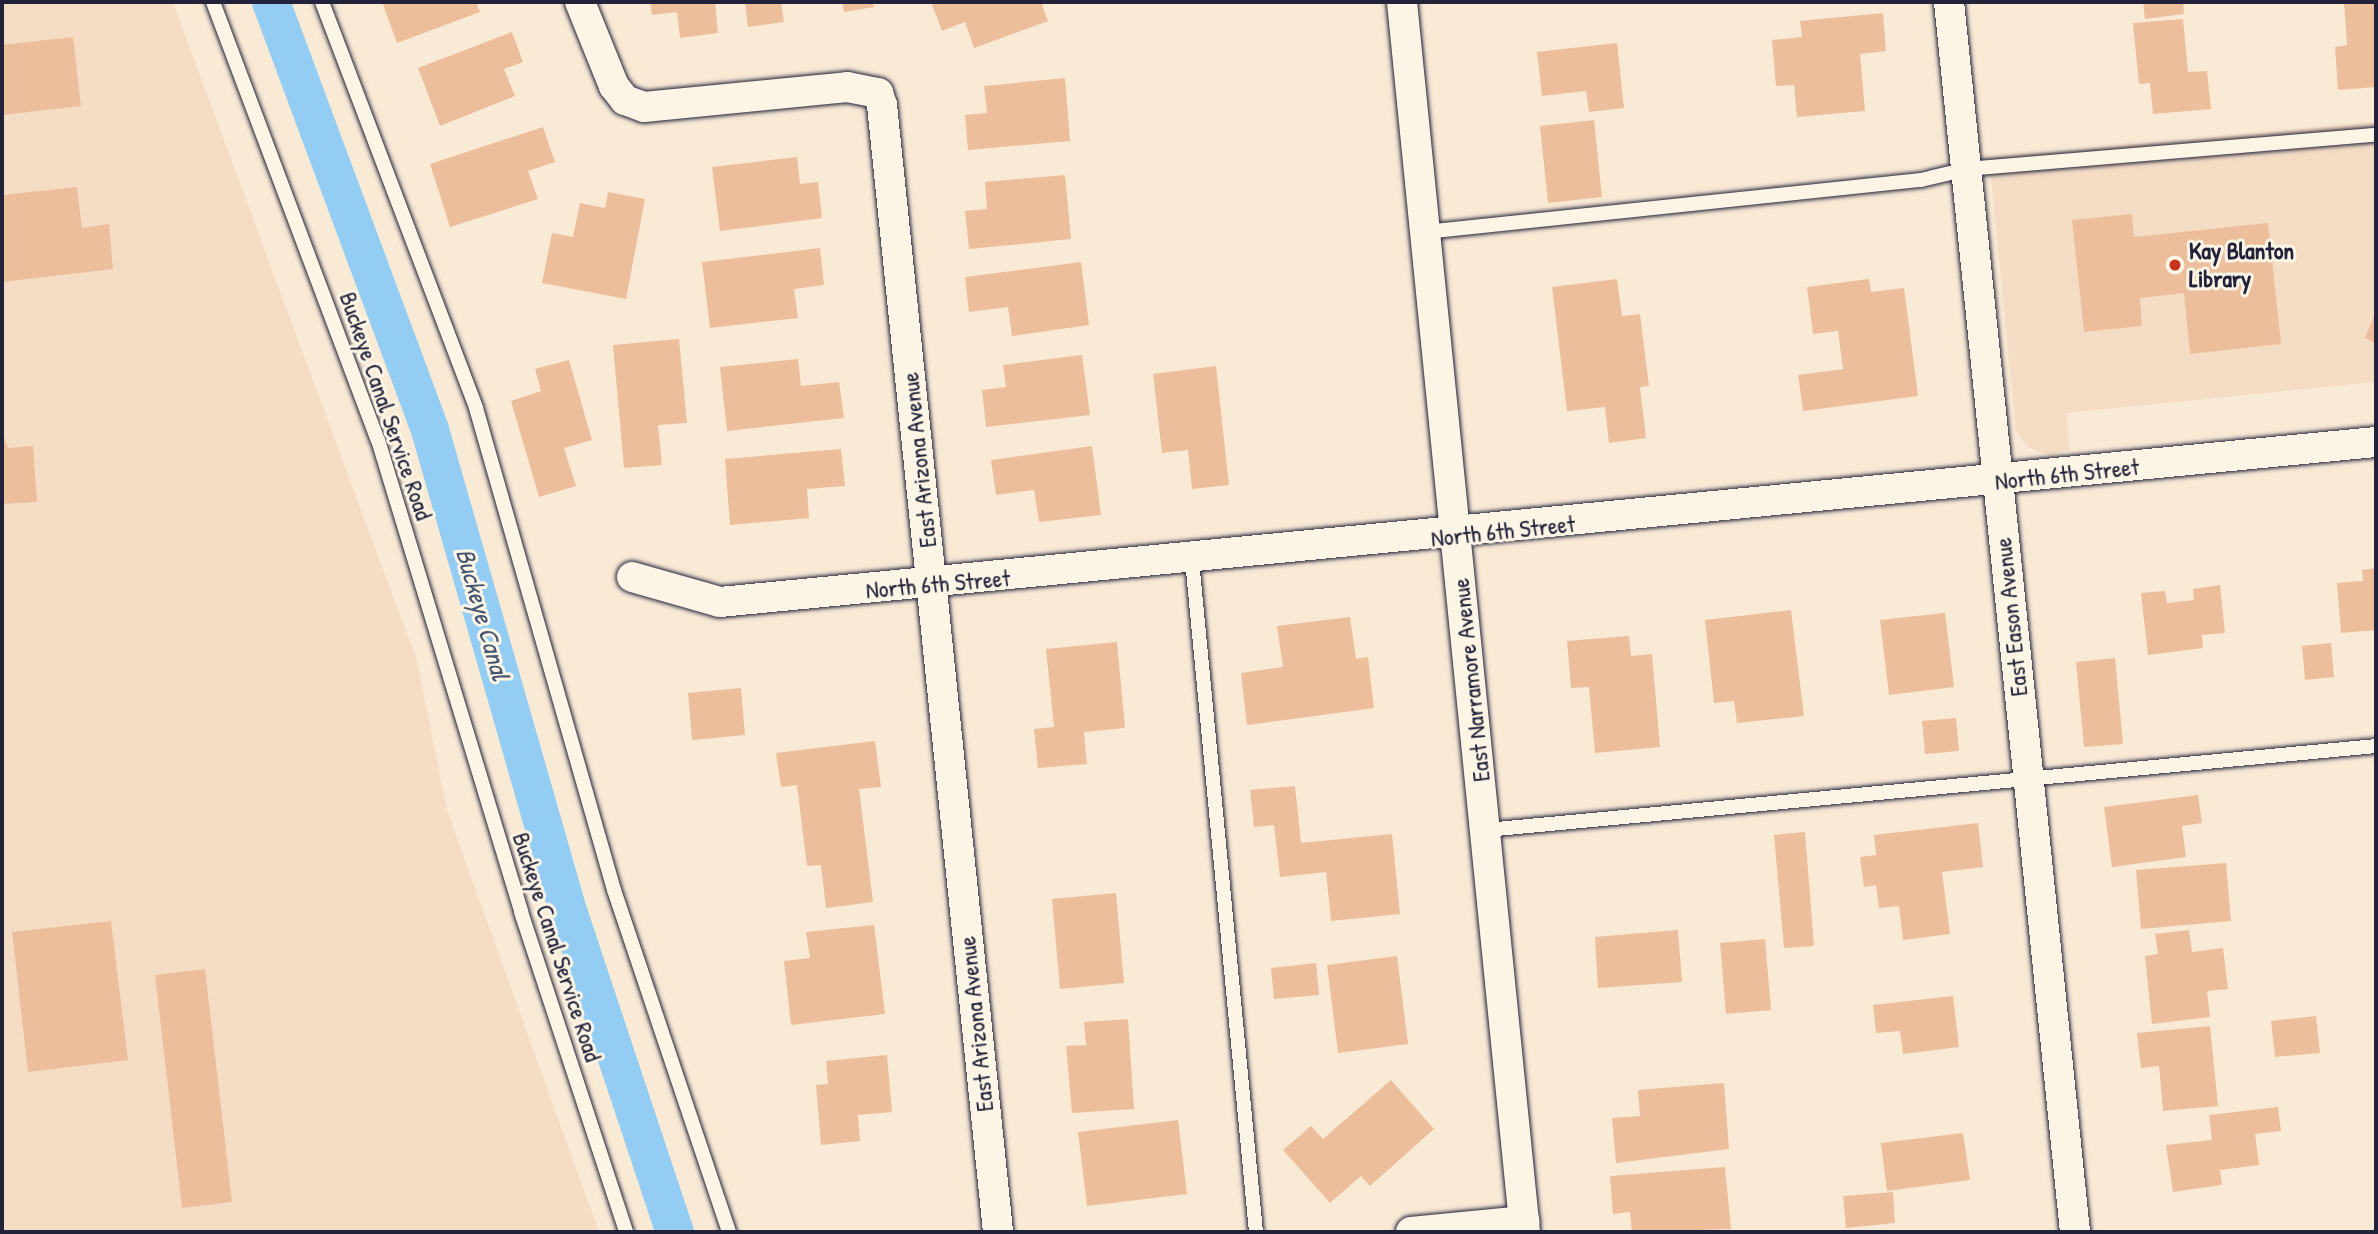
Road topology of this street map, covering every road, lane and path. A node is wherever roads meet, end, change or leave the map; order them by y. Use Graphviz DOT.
graph roads {
  1 [pos="213,2"];
  2 [pos="322,2"];
  3 [pos="580,2"];
  4 [pos="1402,2"];
  5 [pos="1949,2"];
  6 [pos="2376,135"];
  7 [pos="1967,169"];
  8 [pos="1425,232"];
  9 [pos="2376,442"];
  10 [pos="1997,482"];
  11 [pos="1456,536"];
  12 [pos="1192,560"];
  13 [pos="632,577"];
  14 [pos="931,585"];
  15 [pos="2376,746"];
  16 [pos="2028,779"];
  17 [pos="1486,830"];
  18 [pos="1525,1227"];
  19 [pos="626,1232"];
  20 [pos="729,1232"];
  21 [pos="998,1232"];
  22 [pos="1256,1232"];
  23 [pos="1411,1232"];
  24 [pos="2075,1232"];
  1 -- 19 [label="lane, Buckeye Canal Service Road"];
  2 -- 20 [label="lane"];
  3 -- 14 [label="street, East Arizona Avenue"];
  4 -- 8 [label="street, East Narramore Avenue"];
  5 -- 7 [label="street, East Eason Avenue"];
  6 -- 7 [label="lane"];
  7 -- 8 [label="lane"];
  7 -- 10 [label="street, East Eason Avenue"];
  8 -- 11 [label="street, East Narramore Avenue"];
  9 -- 10 [label="street, North 6th Street"];
  10 -- 11 [label="street, North 6th Street"];
  10 -- 16 [label="street, East Eason Avenue"];
  11 -- 12 [label="street, North 6th Street"];
  11 -- 17 [label="street, East Narramore Avenue"];
  12 -- 14 [label="street, North 6th Street"];
  12 -- 22 [label="lane"];
  13 -- 14 [label="street, North 6th Street"];
  14 -- 21 [label="street, East Arizona Avenue"];
  15 -- 16 [label="lane"];
  16 -- 17 [label="lane"];
  16 -- 24 [label="street, East Eason Avenue"];
  17 -- 18 [label="street, East Narramore Avenue"];
  18 -- 23 [label="street"];
}
